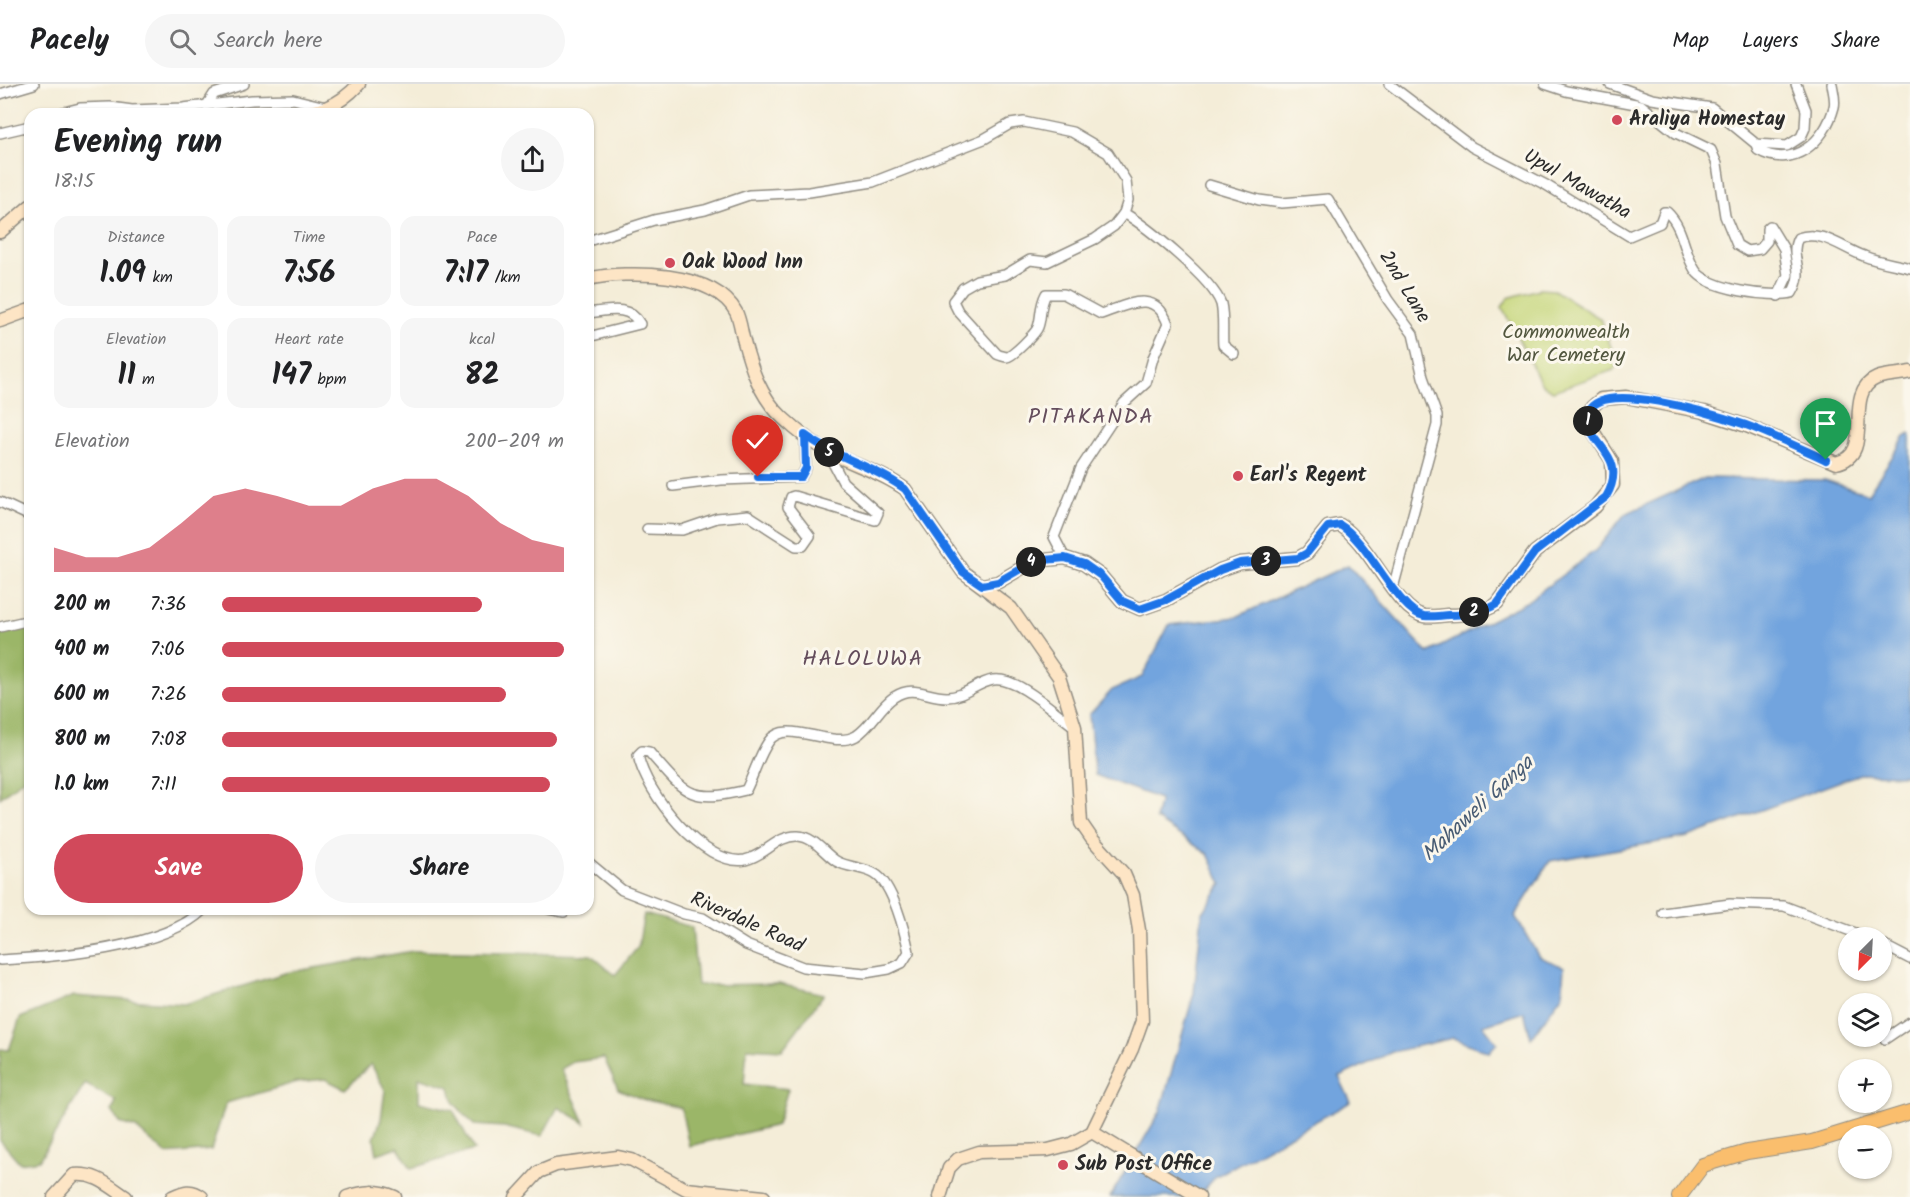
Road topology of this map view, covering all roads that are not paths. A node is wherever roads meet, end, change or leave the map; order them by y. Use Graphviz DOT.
graph roads {
  1 [pos="34,84"];
  2 [pos="244,84"];
  3 [pos="360,84"];
  4 [pos="1389,84"];
  5 [pos="1545,84"];
  6 [pos="1610,84"];
  7 [pos="1796,84"];
  8 [pos="1832,84"];
  9 [pos="0,94"];
  10 [pos="207,105"];
  11 [pos="80,108"];
  12 [pos="117,108"];
  13 [pos="162,108"];
  14 [pos="332,108"];
  15 [pos="24,127"];
  16 [pos="0,133"];
  17 [pos="1756,144"];
  18 [pos="1209,185"];
  19 [pos="24,211"];
  20 [pos="1124,213"];
  21 [pos="0,232"];
  22 [pos="594,239"];
  23 [pos="1910,268"];
  24 [pos="594,278"];
  25 [pos="1778,296"];
  26 [pos="24,312"];
  27 [pos="594,313"];
  28 [pos="0,321"];
  29 [pos="594,336"];
  30 [pos="1234,354"];
  31 [pos="1910,372"];
  32 [pos="805,435"];
  33 [pos="826,450"];
  34 [pos="673,486"];
  35 [pos="0,502"];
  36 [pos="24,513"];
  37 [pos="647,529"];
  38 [pos="1065,558"];
  39 [pos="982,585"];
  40 [pos="1393,588"];
  41 [pos="24,621"];
  42 [pos="0,627"];
  43 [pos="1075,727"];
  44 [pos="594,867"];
  45 [pos="1663,914"];
  46 [pos="195,915"];
  47 [pos="1840,927"];
  48 [pos="1892,950"];
  49 [pos="1910,959"];
  50 [pos="0,960"];
  51 [pos="1910,1022"];
  52 [pos="1892,1034"];
  53 [pos="1910,1112"];
  54 [pos="1092,1132"];
  55 [pos="54,1197"];
  56 [pos="126,1197"];
  57 [pos="172,1197"];
  58 [pos="202,1197"];
  59 [pos="347,1197"];
  60 [pos="395,1197"];
  61 [pos="516,1197"];
  62 [pos="764,1197"];
  63 [pos="940,1197"];
  64 [pos="1199,1197"];
  65 [pos="1679,1197"];
  1 -- 9 [label="street"];
  2 -- 10 [label="street"];
  3 -- 14 [label="street"];
  4 -- 25 [label="street, Upul Mawatha"];
  5 -- 25 [label="street"];
  6 -- 17 [label="street"];
  7 -- 17 [label="street"];
  8 -- 17 [label="street"];
  10 -- 13 [label="street"];
  10 -- 14 [label="street"];
  11 -- 12 [label="street"];
  15 -- 16 [label="street"];
  18 -- 40 [label="street, 2nd Lane"];
  19 -- 21 [label="street"];
  20 -- 22 [label="street"];
  20 -- 30 [label="street"];
  20 -- 38 [label="street"];
  23 -- 25 [label="street"];
  24 -- 32 [label="street"];
  26 -- 28 [label="street"];
  27 -- 29 [label="street"];
  31 -- 40 [label="street"];
  32 -- 33 [label="street"];
  32 -- 34 [label="street"];
  33 -- 37 [label="street"];
  33 -- 39 [label="street"];
  35 -- 36 [label="street"];
  38 -- 39 [label="street"];
  38 -- 40 [label="street"];
  39 -- 43 [label="street"];
  41 -- 42 [label="street"];
  43 -- 44 [label="street, Riverdale Road"];
  43 -- 54 [label="street"];
  45 -- 47 [label="street"];
  46 -- 50 [label="street"];
  48 -- 49 [label="street"];
  51 -- 52 [label="street"];
  53 -- 65 [label="main road"];
  54 -- 63 [label="street"];
  54 -- 64 [label="street"];
  55 -- 56 [label="street"];
  57 -- 58 [label="street"];
  59 -- 60 [label="street"];
  61 -- 62 [label="street"];
}
